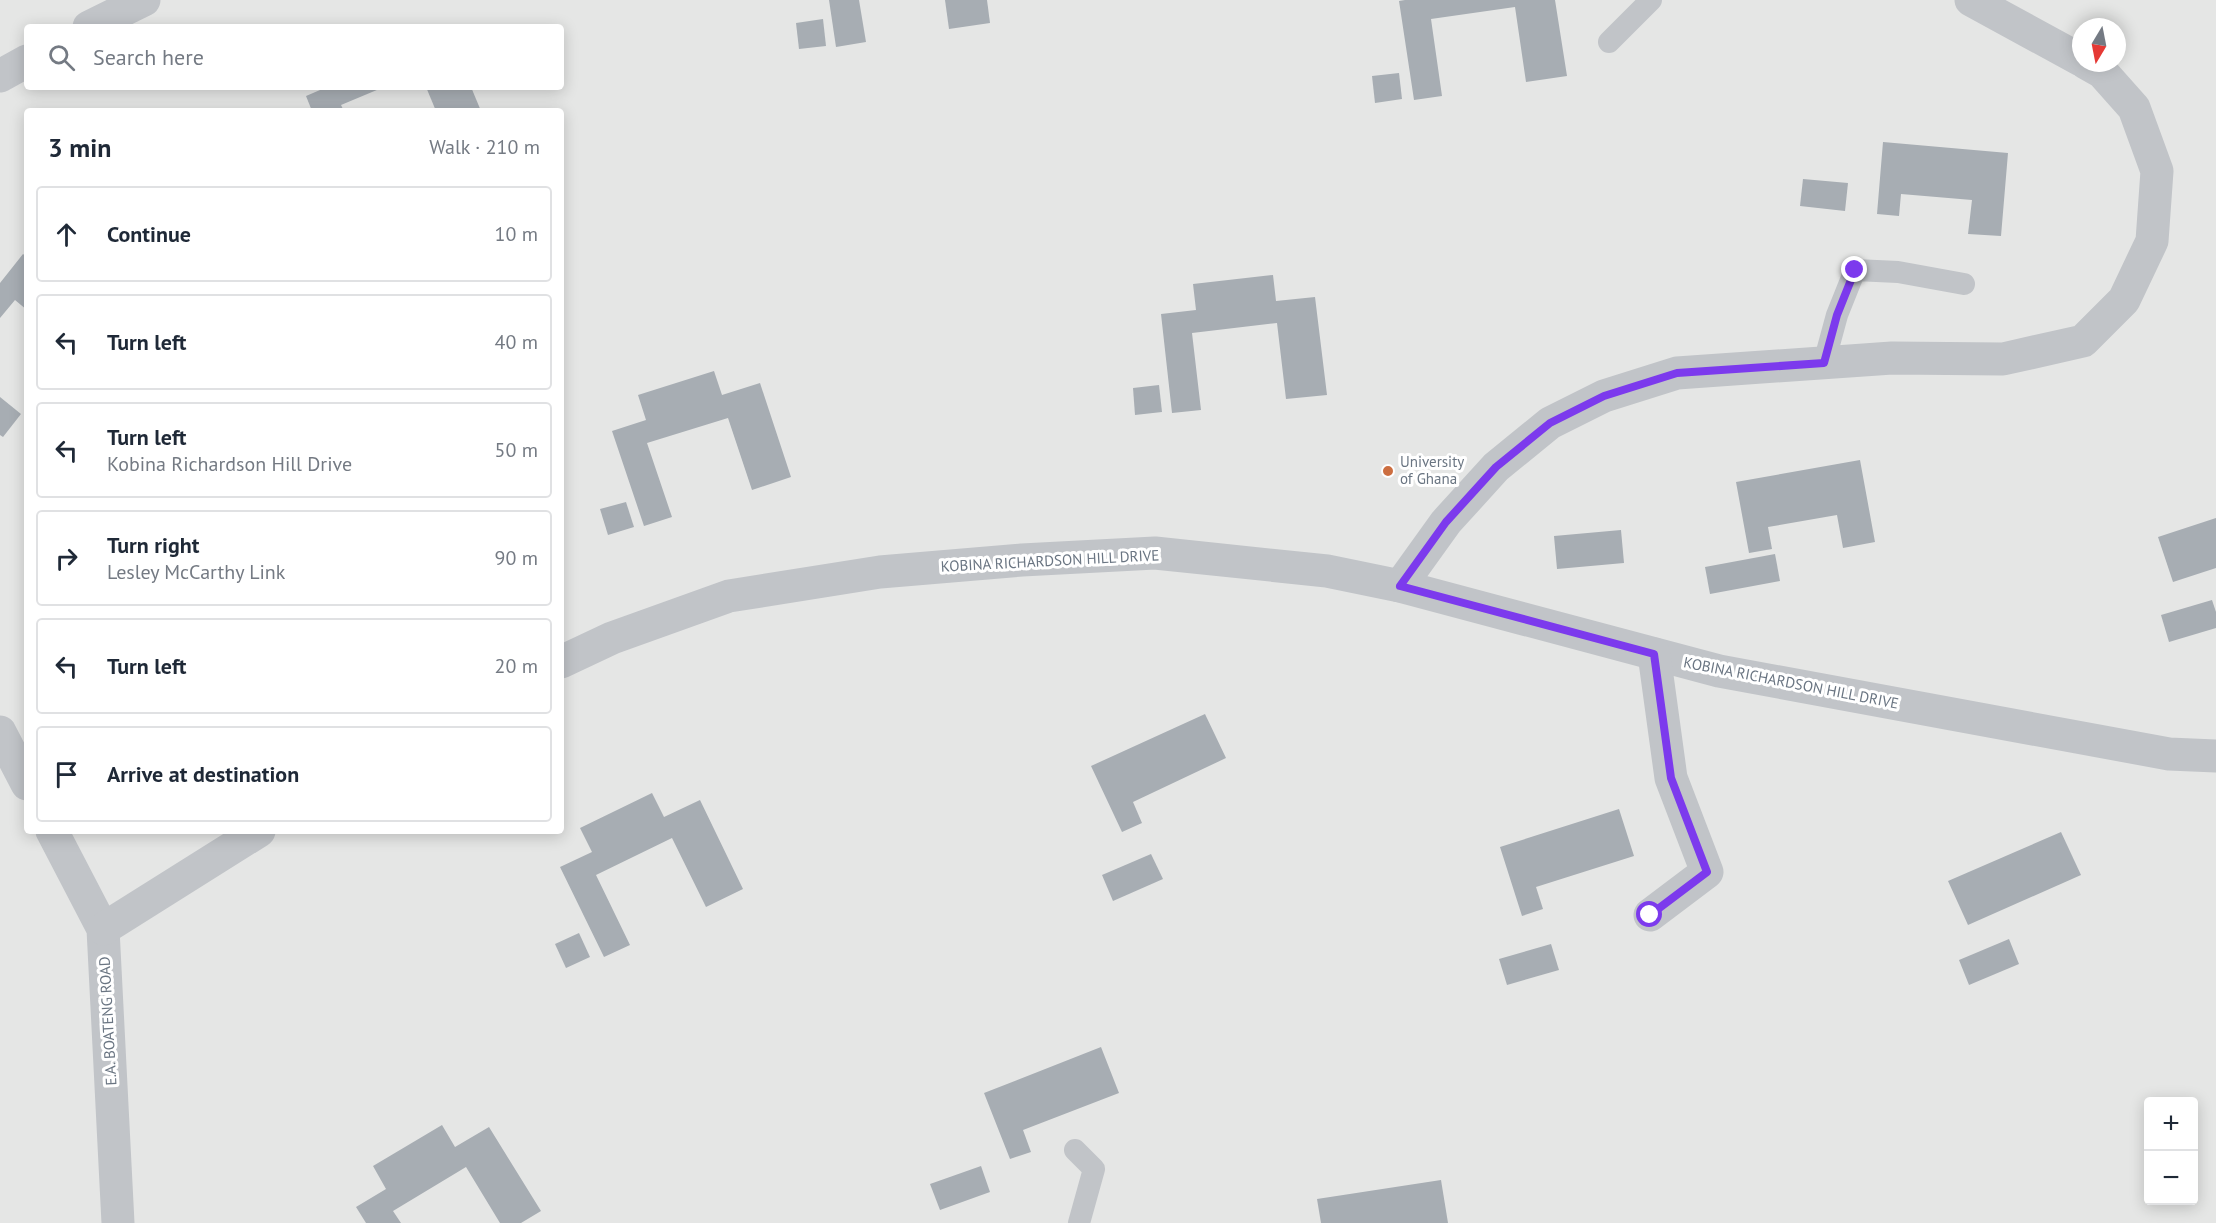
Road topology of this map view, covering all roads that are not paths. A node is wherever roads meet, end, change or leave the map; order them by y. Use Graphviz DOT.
graph roads {
  1 [pos="144,0"];
  2 [pos="1651,0"];
  3 [pos="1971,0"];
  4 [pos="95,24"];
  5 [pos="1609,42"];
  6 [pos="2072,55"];
  7 [pos="24,63"];
  8 [pos="2102,72"];
  9 [pos="0,76"];
  10 [pos="1964,284"];
  11 [pos="1824,363"];
  12 [pos="1400,586"];
  13 [pos="1654,654"];
  14 [pos="564,661"];
  15 [pos="0,732"];
  16 [pos="2216,756"];
  17 [pos="24,778"];
  18 [pos="54,834"];
  19 [pos="254,834"];
  20 [pos="1650,915"];
  21 [pos="103,929"];
  22 [pos="1075,1150"];
  23 [pos="118,1223"];
  24 [pos="1079,1223"];
  1 -- 4 [label="street"];
  2 -- 5 [label="lane"];
  3 -- 6 [label="street"];
  7 -- 9 [label="street"];
  8 -- 11 [label="street"];
  10 -- 11 [label="lane"];
  11 -- 12 [label="street"];
  12 -- 13 [label="street, KOBINA RICHARDSON HILL DRIVE"];
  12 -- 14 [label="street, KOBINA RICHARDSON HILL DRIVE"];
  13 -- 16 [label="street, KOBINA RICHARDSON HILL DRIVE"];
  13 -- 20 [label="street"];
  15 -- 17 [label="street"];
  18 -- 21 [label="street, E.A. BOATENG ROAD"];
  19 -- 21 [label="street"];
  21 -- 23 [label="street, E.A. BOATENG ROAD"];
  22 -- 24 [label="lane"];
}
